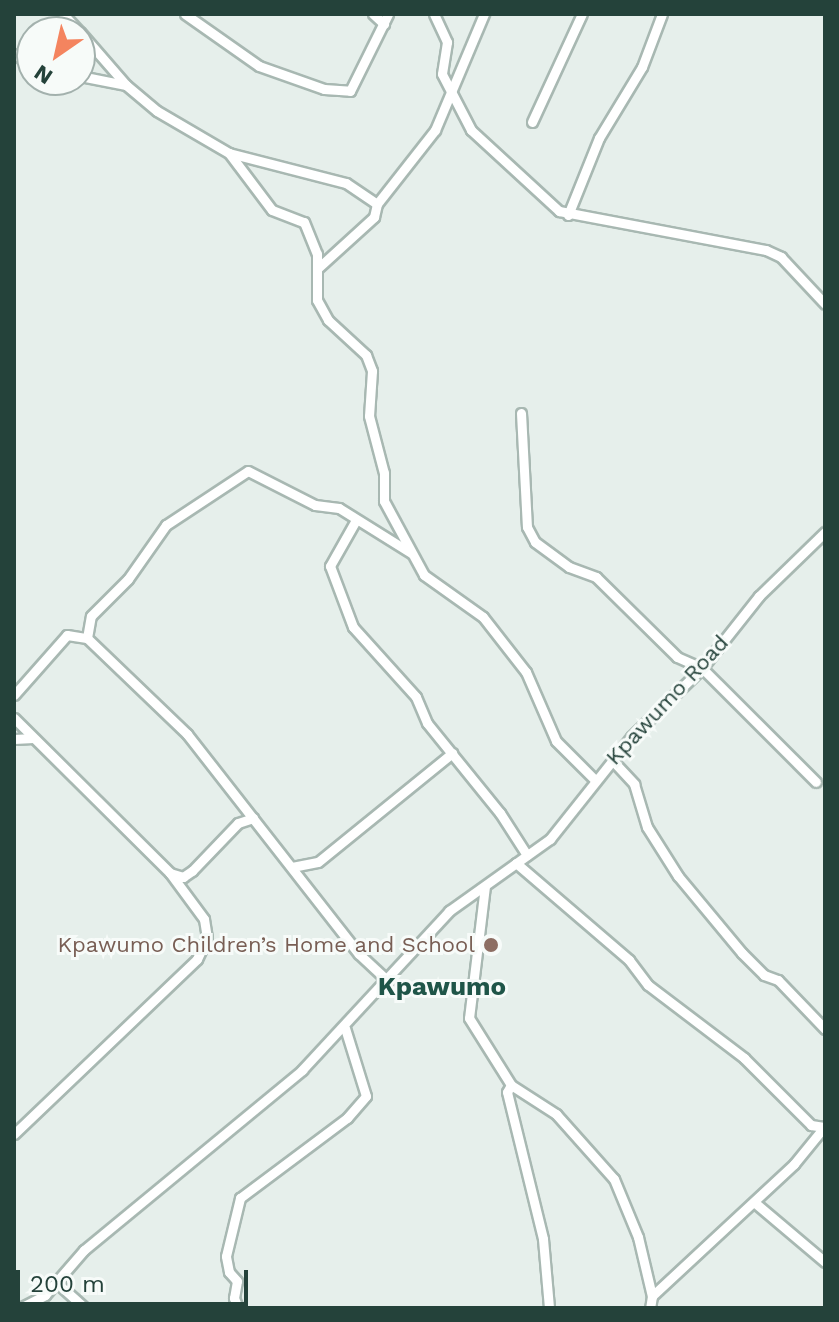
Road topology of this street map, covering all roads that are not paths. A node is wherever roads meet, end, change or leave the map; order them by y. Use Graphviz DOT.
graph roads {
  1 [pos="185,14"];
  2 [pos="373,14"];
  3 [pos="388,14"];
  4 [pos="434,14"];
  5 [pos="484,14"];
  6 [pos="582,14"];
  7 [pos="662,14"];
  8 [pos="384,24"];
  9 [pos="96,50"];
  10 [pos="96,79"];
  11 [pos="126,85"];
  12 [pos="451,92"];
  13 [pos="532,122"];
  14 [pos="229,153"];
  15 [pos="377,204"];
  16 [pos="568,215"];
  17 [pos="318,268"];
  18 [pos="825,304"];
  19 [pos="521,413"];
  20 [pos="356,520"];
  21 [pos="825,532"];
  22 [pos="411,553"];
  23 [pos="87,638"];
  24 [pos="702,668"];
  25 [pos="14,695"];
  26 [pos="14,718"];
  27 [pos="33,738"];
  28 [pos="14,739"];
  29 [pos="452,753"];
  30 [pos="612,760"];
  31 [pos="594,779"];
  32 [pos="816,782"];
  33 [pos="253,818"];
  34 [pos="527,855"];
  35 [pos="516,863"];
  36 [pos="292,867"];
  37 [pos="170,873"];
  38 [pos="485,886"];
  39 [pos="388,981"];
  40 [pos="345,1028"];
  41 [pos="825,1029"];
  42 [pos="511,1085"];
  43 [pos="825,1126"];
  44 [pos="14,1134"];
  45 [pos="754,1202"];
  46 [pos="825,1262"];
  47 [pos="56,1282"];
  48 [pos="652,1296"];
  49 [pos="20,1308"];
  50 [pos="85,1308"];
  51 [pos="238,1308"];
  52 [pos="549,1308"];
  53 [pos="650,1308"];
  1 -- 8 [label="street"];
  2 -- 8 [label="street"];
  3 -- 8 [label="street"];
  4 -- 12 [label="street"];
  5 -- 12 [label="street"];
  6 -- 13 [label="street"];
  7 -- 16 [label="street"];
  9 -- 11 [label="street"];
  10 -- 11 [label="street"];
  11 -- 14 [label="street"];
  12 -- 15 [label="street"];
  12 -- 16 [label="street"];
  14 -- 15 [label="street"];
  14 -- 17 [label="street"];
  15 -- 17 [label="street"];
  16 -- 18 [label="street"];
  17 -- 22 [label="street"];
  19 -- 24 [label="street"];
  20 -- 22 [label="street"];
  20 -- 23 [label="street"];
  20 -- 29 [label="street"];
  21 -- 24 [label="street, Kpawumo Road"];
  22 -- 31 [label="street"];
  23 -- 25 [label="street"];
  23 -- 33 [label="street"];
  24 -- 30 [label="street, Kpawumo Road"];
  24 -- 32 [label="street"];
  26 -- 27 [label="street"];
  27 -- 28 [label="street"];
  27 -- 37 [label="street"];
  29 -- 34 [label="street"];
  29 -- 36 [label="street"];
  30 -- 31 [label="street, Kpawumo Road"];
  30 -- 41 [label="street"];
  31 -- 34 [label="street, Kpawumo Road"];
  33 -- 36 [label="street"];
  33 -- 37 [label="street"];
  34 -- 35 [label="street, Kpawumo Road"];
  35 -- 38 [label="street, Kpawumo Road"];
  35 -- 43 [label="street"];
  36 -- 39 [label="street"];
  37 -- 44 [label="street"];
  38 -- 39 [label="street, Kpawumo Road"];
  38 -- 42 [label="street"];
  39 -- 40 [label="street, Kpawumo Road"];
  40 -- 47 [label="street, Kpawumo Road"];
  40 -- 51 [label="street"];
  42 -- 48 [label="street"];
  42 -- 52 [label="street"];
  43 -- 45 [label="street"];
  45 -- 46 [label="street"];
  45 -- 48 [label="street"];
  47 -- 49 [label="street, Kpawumo Road"];
  47 -- 50 [label="street"];
  48 -- 53 [label="street"];
}
